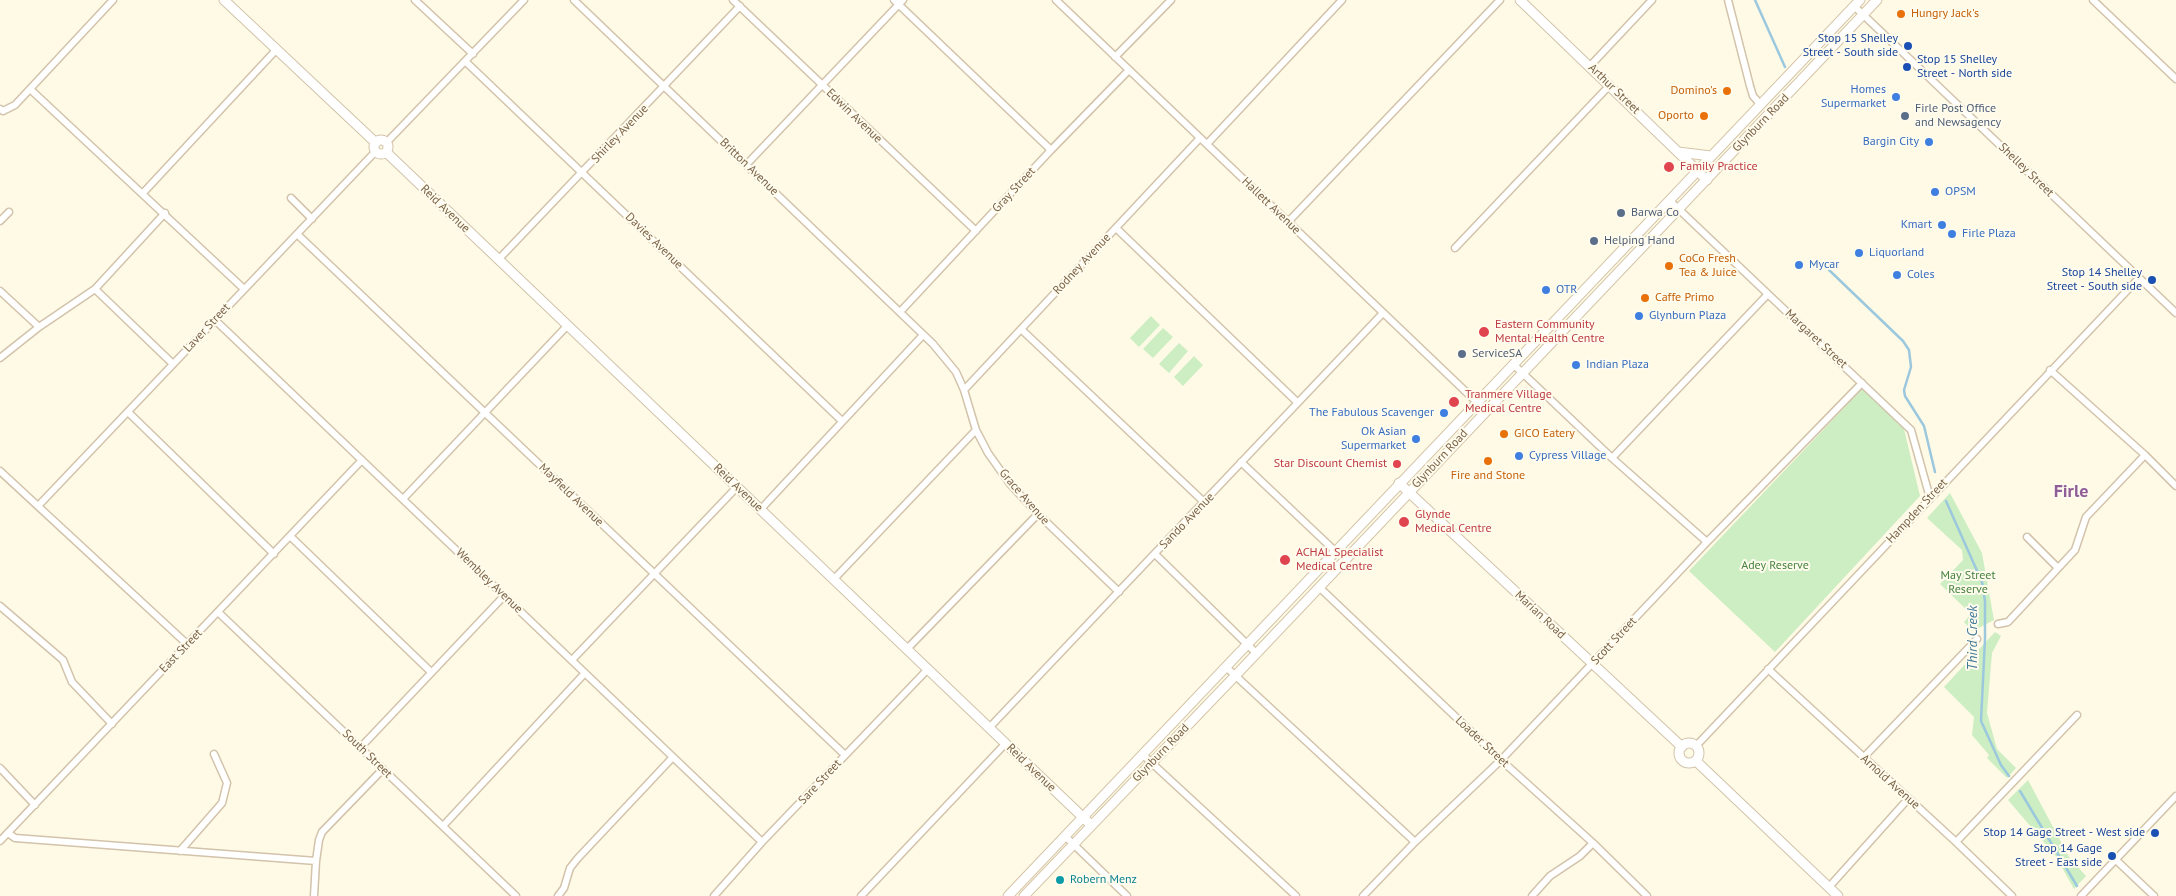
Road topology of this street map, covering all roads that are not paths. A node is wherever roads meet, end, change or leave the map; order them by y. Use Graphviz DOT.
graph roads {
  1 [pos="113,0"];
  2 [pos="415,0"];
  3 [pos="524,0"];
  4 [pos="574,0"];
  5 [pos="733,0"];
  6 [pos="1056,0"];
  7 [pos="1170,0"];
  8 [pos="1342,0"];
  9 [pos="1500,0"];
  10 [pos="1520,0"];
  11 [pos="1652,0"];
  12 [pos="1728,0"];
  13 [pos="1877,0"];
  14 [pos="2093,0"];
  15 [pos="229,1"];
  16 [pos="898,2"];
  17 [pos="1857,3"];
  18 [pos="740,6"];
  19 [pos="1863,15"];
  20 [pos="276,50"];
  21 [pos="473,54"];
  22 [pos="1115,57"];
  23 [pos="466,62"];
  24 [pos="1590,66"];
  25 [pos="1129,70"];
  26 [pos="2176,79"];
  27 [pos="822,85"];
  28 [pos="1609,86"];
  29 [pos="665,87"];
  30 [pos="30,89"];
  31 [pos="1761,105"];
  32 [pos="2,110"];
  33 [pos="1200,138"];
  34 [pos="1206,144"];
  35 [pos="375,147"];
  36 [pos="386,148"];
  37 [pos="1051,150"];
  38 [pos="1678,152"];
  39 [pos="1711,156"];
  40 [pos="746,165"];
  41 [pos="1697,170"];
  42 [pos="583,172"];
  43 [pos="1706,180"];
  44 [pos="143,193"];
  45 [pos="291,198"];
  46 [pos="1669,200"];
  47 [pos="1679,209"];
  48 [pos="9,212"];
  49 [pos="165,214"];
  50 [pos="312,219"];
  51 [pos="0,221"];
  52 [pos="1288,222"];
  53 [pos="1116,228"];
  54 [pos="976,231"];
  55 [pos="297,234"];
  56 [pos="1455,248"];
  57 [pos="498,260"];
  58 [pos="2139,278"];
  59 [pos="244,288"];
  60 [pos="95,289"];
  61 [pos="0,291"];
  62 [pos="1768,294"];
  63 [pos="900,312"];
  64 [pos="1383,313"];
  65 [pos="2176,313"];
  66 [pos="215,320"];
  67 [pos="567,326"];
  68 [pos="39,327"];
  69 [pos="1565,328"];
  70 [pos="1022,330"];
  71 [pos="923,335"];
  72 [pos="1534,341"];
  73 [pos="0,358"];
  74 [pos="173,364"];
  75 [pos="1513,364"];
  76 [pos="2050,370"];
  77 [pos="1522,373"];
  78 [pos="1862,382"];
  79 [pos="964,390"];
  80 [pos="1298,402"];
  81 [pos="1477,402"];
  82 [pos="1486,411"];
  83 [pos="128,412"];
  84 [pos="485,413"];
  85 [pos="842,421"];
  86 [pos="976,430"];
  87 [pos="2144,454"];
  88 [pos="1612,458"];
  89 [pos="362,460"];
  90 [pos="1241,462"];
  91 [pos="0,471"];
  92 [pos="1399,483"];
  93 [pos="2176,486"];
  94 [pos="737,487"];
  95 [pos="1409,493"];
  96 [pos="1930,498"];
  97 [pos="403,499"];
  98 [pos="1204,502"];
  99 [pos="39,505"];
  100 [pos="760,510"];
  101 [pos="1038,514"];
  102 [pos="291,537"];
  103 [pos="2027,537"];
  104 [pos="1707,542"];
  105 [pos="1336,552"];
  106 [pos="274,554"];
  107 [pos="1155,554"];
  108 [pos="2058,568"];
  109 [pos="654,574"];
  110 [pos="834,579"];
  111 [pos="1319,587"];
  112 [pos="1119,592"];
  113 [pos="504,596"];
  114 [pos="0,606"];
  115 [pos="218,612"];
  116 [pos="1998,624"];
  117 [pos="1977,639"];
  118 [pos="187,644"];
  119 [pos="1246,644"];
  120 [pos="907,649"];
  121 [pos="1256,653"];
  122 [pos="572,660"];
  123 [pos="1592,664"];
  124 [pos="1226,667"];
  125 [pos="928,669"];
  126 [pos="1768,669"];
  127 [pos="431,672"];
  128 [pos="585,673"];
  129 [pos="1236,675"];
  130 [pos="2077,715"];
  131 [pos="112,724"];
  132 [pos="989,728"];
  133 [pos="1006,743"];
  134 [pos="1696,746"];
  135 [pos="1682,747"];
  136 [pos="360,748"];
  137 [pos="214,754"];
  138 [pos="1142,754"];
  139 [pos="845,755"];
  140 [pos="673,757"];
  141 [pos="1863,758"];
  142 [pos="1501,760"];
  143 [pos="1696,760"];
  144 [pos="1152,763"];
  145 [pos="0,768"];
  146 [pos="383,769"];
  147 [pos="2176,796"];
  148 [pos="1908,799"];
  149 [pos="35,804"];
  150 [pos="1083,816"];
  151 [pos="1091,824"];
  152 [pos="443,826"];
  153 [pos="8,833"];
  154 [pos="1065,836"];
  155 [pos="0,841"];
  156 [pos="762,842"];
  157 [pos="1415,842"];
  158 [pos="1956,842"];
  159 [pos="1593,843"];
  160 [pos="1072,844"];
  161 [pos="180,851"];
  162 [pos="2116,860"];
  163 [pos="316,861"];
  164 [pos="1828,887"];
  165 [pos="314,896"];
  166 [pos="516,896"];
  167 [pos="558,896"];
  168 [pos="714,896"];
  169 [pos="861,896"];
  170 [pos="1008,896"];
  171 [pos="1024,896"];
  172 [pos="1127,896"];
  173 [pos="1296,896"];
  174 [pos="1363,896"];
  175 [pos="1532,896"];
  176 [pos="1647,896"];
  177 [pos="1838,896"];
  178 [pos="2012,896"];
  179 [pos="2081,896"];
  180 [pos="2154,896"];
  1 -- 30 [label="street"];
  2 -- 21 [label="street"];
  3 -- 21 [label="street"];
  4 -- 29 [label="street, Britton Avenue"];
  5 -- 18 [label="street, Edwin Avenue"];
  6 -- 22 [label="street, Hallett Avenue"];
  7 -- 22 [label="street"];
  8 -- 34 [label="street"];
  9 -- 52 [label="street"];
  10 -- 24 [label="main road, Arthur Street"];
  11 -- 24 [label="street"];
  12 -- 31 [label="street"];
  13 -- 19 [label="main road, Glynburn Road"];
  14 -- 26 [label="street"];
  15 -- 20 [label="main road"];
  16 -- 27 [label="street"];
  16 -- 37 [label="street"];
  17 -- 19 [label="street, Shelley Street"];
  17 -- 31 [label="main road, Glynburn Road"];
  18 -- 27 [label="street, Edwin Avenue"];
  18 -- 29 [label="street, Shirley Avenue"];
  19 -- 43 [label="main road, Glynburn Road"];
  19 -- 58 [label="street, Shelley Street"];
  20 -- 35 [label="main road"];
  20 -- 44 [label="street"];
  21 -- 23 [label="street"];
  22 -- 25 [label="street, Hallett Avenue"];
  23 -- 36 [label="street"];
  23 -- 42 [label="street, Davies Avenue"];
  24 -- 28 [label="main road, Arthur Street"];
  25 -- 33 [label="street, Hallett Avenue"];
  25 -- 37 [label="street, Gray Street"];
  27 -- 40 [label="street"];
  27 -- 54 [label="street, Edwin Avenue"];
  28 -- 38 [label="main road, Arthur Street"];
  28 -- 56 [label="street"];
  29 -- 40 [label="street, Britton Avenue"];
  29 -- 42 [label="street, Shirley Avenue"];
  30 -- 32 [label="street"];
  30 -- 44 [label="street"];
  31 -- 39 [label="main road, Glynburn Road"];
  33 -- 34 [label="street, Hallett Avenue"];
  33 -- 53 [label="street, Rodney Avenue"];
  34 -- 52 [label="street, Hallett Avenue"];
  35 -- 36 [label="main road"];
  35 -- 50 [label="street, Laver Street"];
  36 -- 57 [label="main road, Reid Avenue"];
  37 -- 54 [label="street, Gray Street"];
  38 -- 39 [label="main road"];
  38 -- 41 [label="main road, Arthur Street"];
  39 -- 41 [label="main road, Glynburn Road"];
  40 -- 63 [label="street, Britton Avenue"];
  41 -- 43 [label="main road, Arthur Street"];
  41 -- 46 [label="main road, Glynburn Road"];
  42 -- 57 [label="street, Shirley Avenue"];
  42 -- 85 [label="street, Davies Avenue"];
  43 -- 47 [label="main road, Glynburn Road"];
  44 -- 49 [label="street"];
  45 -- 50 [label="street"];
  46 -- 47 [label="street, Margaret Street"];
  46 -- 72 [label="main road, Glynburn Road"];
  47 -- 62 [label="street, Margaret Street"];
  47 -- 69 [label="main road, Glynburn Road"];
  48 -- 51 [label="street"];
  49 -- 59 [label="street"];
  49 -- 60 [label="street"];
  50 -- 55 [label="street, Laver Street"];
  52 -- 64 [label="street, Hallett Avenue"];
  53 -- 70 [label="street, Rodney Avenue"];
  53 -- 80 [label="street"];
  54 -- 63 [label="street, Gray Street"];
  55 -- 59 [label="street, Laver Street"];
  55 -- 84 [label="street, Mayfield Avenue"];
  57 -- 67 [label="main road, Reid Avenue"];
  58 -- 65 [label="street, Shelley Street"];
  58 -- 76 [label="street, Hampden Street"];
  59 -- 66 [label="street, Laver Street"];
  60 -- 68 [label="street"];
  60 -- 74 [label="street"];
  61 -- 68 [label="street"];
  62 -- 78 [label="street, Margaret Street"];
  62 -- 88 [label="street"];
  63 -- 71 [label="street, Britton Avenue"];
  64 -- 80 [label="street, Sando Avenue"];
  64 -- 81 [label="street, Hallett Avenue"];
  66 -- 74 [label="street, Laver Street"];
  66 -- 89 [label="street, Wembley Avenue"];
  67 -- 84 [label="street"];
  67 -- 94 [label="main road, Reid Avenue"];
  68 -- 73 [label="street"];
  69 -- 72 [label="main road"];
  69 -- 77 [label="main road, Glynburn Road"];
  70 -- 79 [label="street, Rodney Avenue"];
  70 -- 98 [label="street"];
  71 -- 79 [label="street, Grace Avenue"];
  71 -- 85 [label="street"];
  72 -- 75 [label="main road, Glynburn Road"];
  74 -- 83 [label="street, Laver Street"];
  75 -- 77 [label="street"];
  75 -- 81 [label="main road, Glynburn Road"];
  76 -- 87 [label="street"];
  76 -- 96 [label="street, Hampden Street"];
  77 -- 82 [label="main road, Glynburn Road"];
  77 -- 88 [label="street"];
  78 -- 96 [label="street, Margaret Street"];
  78 -- 104 [label="street, Scott Street"];
  79 -- 86 [label="street, Grace Avenue"];
  80 -- 90 [label="street, Sando Avenue"];
  81 -- 82 [label="street, Hallett Avenue"];
  81 -- 92 [label="main road, Glynburn Road"];
  82 -- 95 [label="main road, Glynburn Road"];
  83 -- 99 [label="street, Laver Street"];
  83 -- 106 [label="street"];
  84 -- 97 [label="street"];
  84 -- 109 [label="street, Mayfield Avenue"];
  85 -- 100 [label="street"];
  86 -- 101 [label="street, Grace Avenue"];
  86 -- 110 [label="street"];
  87 -- 93 [label="street"];
  87 -- 108 [label="street"];
  88 -- 104 [label="street"];
  89 -- 97 [label="street, Wembley Avenue"];
  89 -- 102 [label="street, East Street"];
  90 -- 98 [label="street, Sando Avenue"];
  90 -- 105 [label="street"];
  91 -- 99 [label="street"];
  92 -- 95 [label="main road, Marian Road"];
  92 -- 105 [label="main road, Glynburn Road"];
  94 -- 100 [label="main road, Reid Avenue"];
  94 -- 109 [label="street"];
  95 -- 111 [label="main road, Glynburn Road"];
  95 -- 123 [label="main road, Marian Road"];
  96 -- 126 [label="street, Hampden Street"];
  97 -- 113 [label="street, Wembley Avenue"];
  98 -- 107 [label="street, Sando Avenue"];
  99 -- 118 [label="street"];
  100 -- 110 [label="main road, Reid Avenue"];
  101 -- 112 [label="street, Grace Avenue"];
  101 -- 120 [label="street"];
  102 -- 106 [label="street, East Street"];
  102 -- 127 [label="street"];
  103 -- 108 [label="street"];
  104 -- 123 [label="street, Scott Street"];
  105 -- 119 [label="main road, Glynburn Road"];
  106 -- 115 [label="street, East Street"];
  107 -- 112 [label="street, Sando Avenue"];
  107 -- 119 [label="street"];
  108 -- 116 [label="street"];
  109 -- 122 [label="street"];
  109 -- 139 [label="street, Mayfield Avenue"];
  110 -- 120 [label="main road, Reid Avenue"];
  111 -- 121 [label="main road, Glynburn Road"];
  111 -- 142 [label="street, Loader Street"];
  112 -- 132 [label="street, Sando Avenue"];
  113 -- 122 [label="street, Wembley Avenue"];
  113 -- 127 [label="street"];
  114 -- 131 [label="street"];
  115 -- 118 [label="street, East Street"];
  115 -- 136 [label="street, South Street"];
  117 -- 141 [label="street"];
  118 -- 131 [label="street, East Street"];
  119 -- 121 [label="street"];
  119 -- 124 [label="main road, Glynburn Road"];
  120 -- 125 [label="main road, Reid Avenue"];
  121 -- 129 [label="main road, Glynburn Road"];
  122 -- 128 [label="street, Wembley Avenue"];
  123 -- 135 [label="main road, Marian Road"];
  123 -- 142 [label="street, Scott Street"];
  124 -- 129 [label="street"];
  124 -- 138 [label="main road, Glynburn Road"];
  125 -- 132 [label="main road, Reid Avenue"];
  125 -- 139 [label="street, Sare Street"];
  126 -- 134 [label="street, Hampden Street"];
  126 -- 141 [label="street, Arnold Avenue"];
  127 -- 136 [label="street"];
  128 -- 140 [label="street, Wembley Avenue"];
  128 -- 152 [label="street"];
  129 -- 144 [label="main road, Glynburn Road"];
  129 -- 157 [label="street"];
  130 -- 158 [label="street"];
  131 -- 149 [label="street, East Street"];
  132 -- 133 [label="main road, Reid Avenue"];
  133 -- 150 [label="main road, Reid Avenue"];
  133 -- 169 [label="street"];
  134 -- 135 [label="main road"];
  134 -- 143 [label="main road"];
  135 -- 143 [label="main road"];
  136 -- 146 [label="street, South Street"];
  137 -- 161 [label="street"];
  138 -- 144 [label="street"];
  138 -- 150 [label="main road, Glynburn Road"];
  139 -- 156 [label="street, Sare Street"];
  140 -- 156 [label="street, Wembley Avenue"];
  140 -- 167 [label="street"];
  141 -- 148 [label="street, Arnold Avenue"];
  142 -- 157 [label="street, Scott Street"];
  142 -- 159 [label="street, Loader Street"];
  143 -- 164 [label="main road"];
  144 -- 151 [label="main road, Glynburn Road"];
  144 -- 173 [label="street"];
  145 -- 149 [label="street"];
  146 -- 152 [label="street, South Street"];
  146 -- 163 [label="street"];
  147 -- 162 [label="street"];
  148 -- 158 [label="street, Arnold Avenue"];
  148 -- 164 [label="street"];
  149 -- 153 [label="street, East Street"];
  150 -- 151 [label="main road, Reid Avenue"];
  150 -- 154 [label="main road, Glynburn Road"];
  151 -- 160 [label="main road, Glynburn Road"];
  152 -- 166 [label="street, South Street"];
  153 -- 155 [label="street, East Street"];
  153 -- 161 [label="street"];
  154 -- 160 [label="street"];
  154 -- 170 [label="main road, Glynburn Road"];
  156 -- 168 [label="street, Sare Street"];
  157 -- 174 [label="street, Scott Street"];
  158 -- 178 [label="street, Arnold Avenue"];
  159 -- 175 [label="street"];
  159 -- 176 [label="street, Loader Street"];
  160 -- 171 [label="main road, Glynburn Road"];
  160 -- 172 [label="street"];
  161 -- 163 [label="street"];
  162 -- 179 [label="street"];
  162 -- 180 [label="street"];
  163 -- 165 [label="street"];
  164 -- 177 [label="main road"];
}
